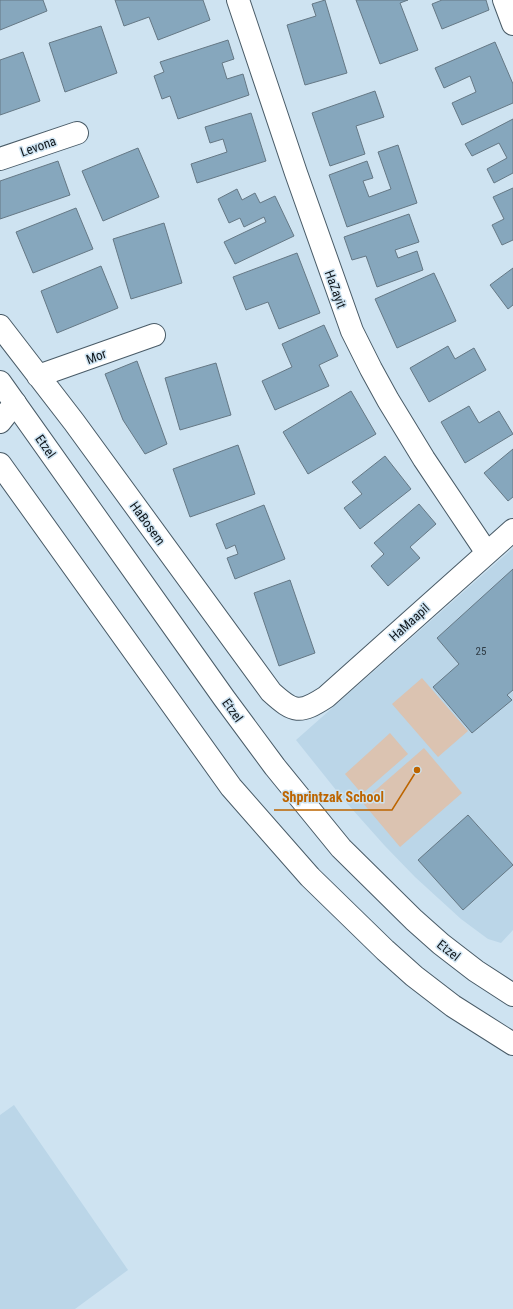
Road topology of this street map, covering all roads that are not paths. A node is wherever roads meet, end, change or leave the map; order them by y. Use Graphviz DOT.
graph roads {
  1 [pos="238,0"];
  2 [pos="504,0"];
  3 [pos="513,24"];
  4 [pos="77,133"];
  5 [pos="0,159"];
  6 [pos="0,326"];
  7 [pos="154,335"];
  8 [pos="38,376"];
  9 [pos="0,382"];
  10 [pos="8,407"];
  11 [pos="0,422"];
  12 [pos="0,464"];
  13 [pos="0,487"];
  14 [pos="28,504"];
  15 [pos="513,530"];
  16 [pos="487,553"];
  17 [pos="302,710"];
  18 [pos="513,995"];
  19 [pos="513,1044"];
  1 -- 16 [label="street, HaZayit"];
  2 -- 3 [label="street"];
  4 -- 5 [label="street, Levona"];
  6 -- 8 [label="street, HaBosem"];
  7 -- 8 [label="street, Mor"];
  8 -- 17 [label="street, HaBosem"];
  9 -- 10 [label="street, Etzel"];
  10 -- 11 [label="street"];
  10 -- 18 [label="street, Etzel"];
  12 -- 14 [label="street"];
  13 -- 14 [label="street"];
  14 -- 19 [label="street"];
  15 -- 16 [label="street, HaMaapil"];
  16 -- 17 [label="street, HaMaapil"];
}
